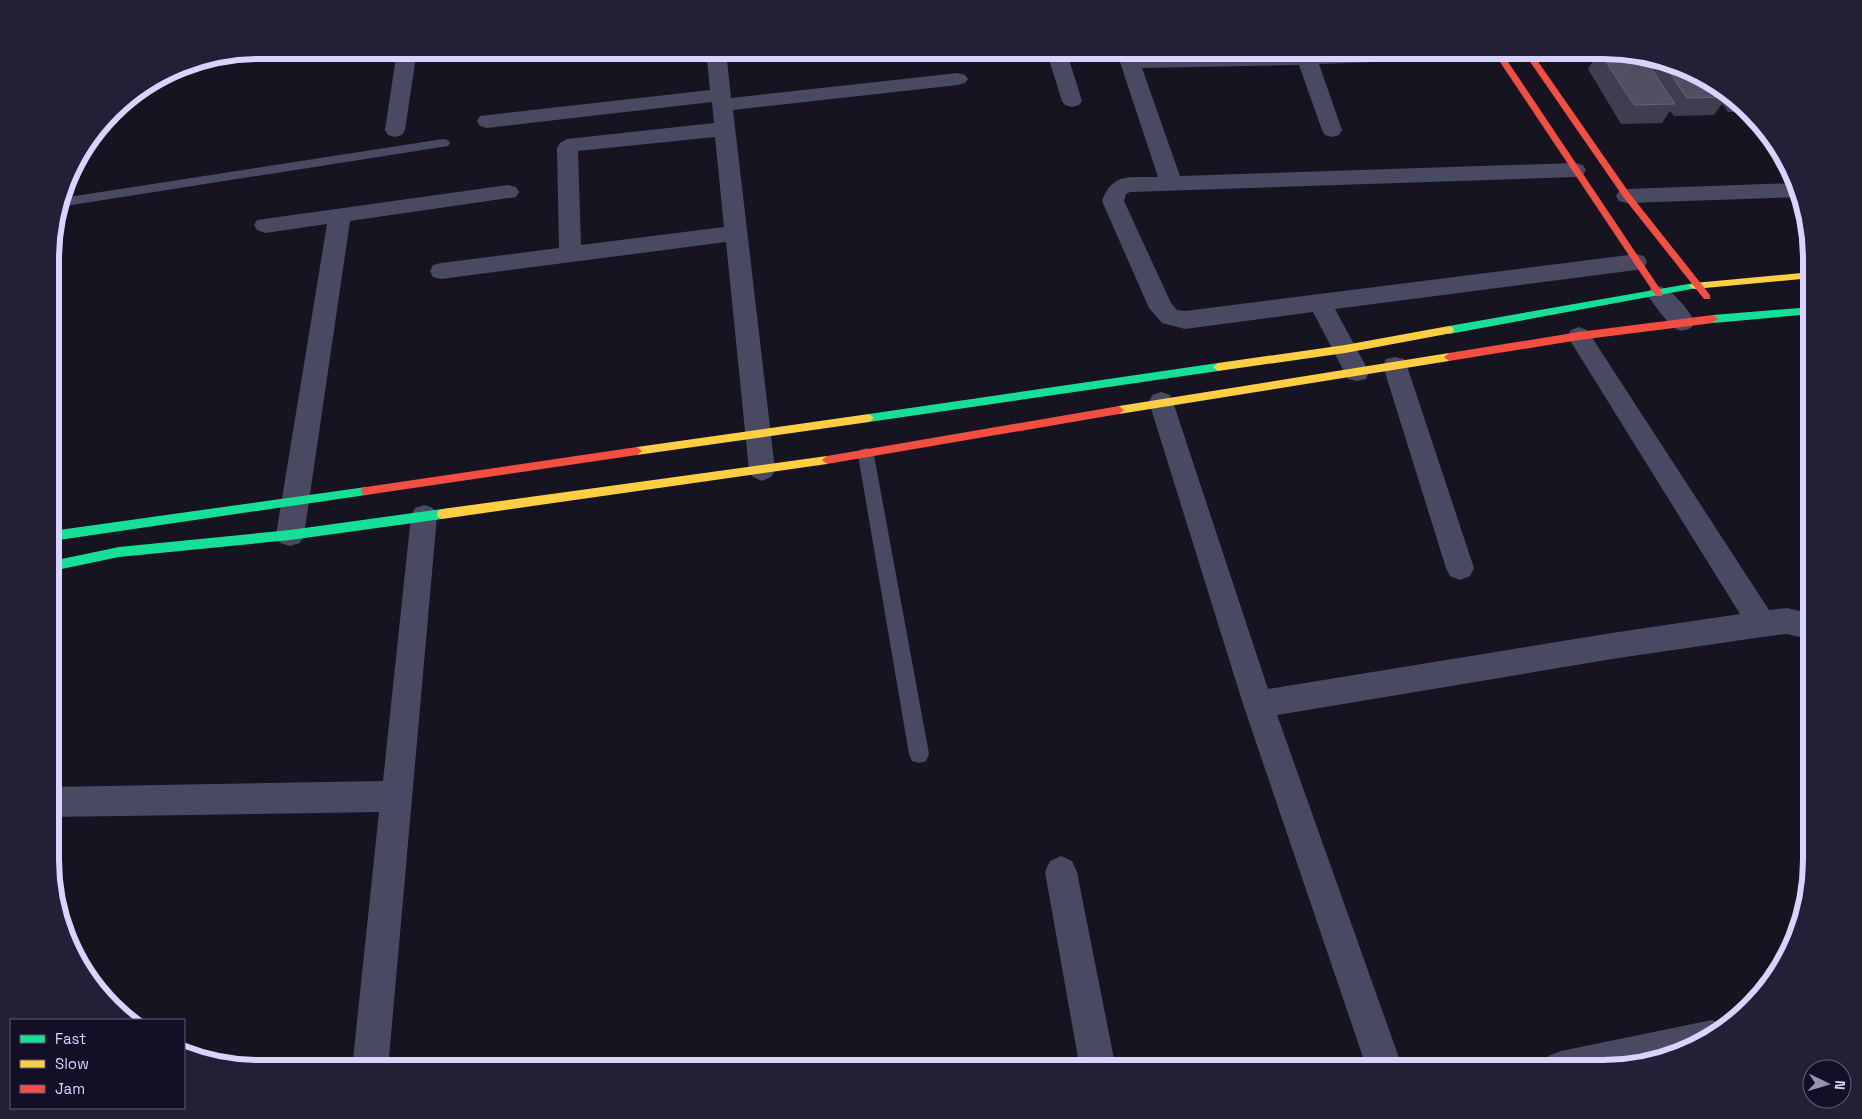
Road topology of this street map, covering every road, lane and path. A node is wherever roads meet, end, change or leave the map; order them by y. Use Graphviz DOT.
graph roads {
  1 [pos="406,59"];
  2 [pos="717,59"];
  3 [pos="1059,59"];
  4 [pos="1129,59"];
  5 [pos="1306,59"];
  6 [pos="1502,59"];
  7 [pos="1538,59"];
  8 [pos="958,79"];
  9 [pos="721,100"];
  10 [pos="1072,101"];
  11 [pos="487,121"];
  12 [pos="724,129"];
  13 [pos="396,130"];
  14 [pos="1332,130"];
  15 [pos="443,143"];
  16 [pos="1575,170"];
  17 [pos="1171,182"];
  18 [pos="1791,190"];
  19 [pos="508,192"];
  20 [pos="1626,196"];
  21 [pos="67,202"];
  22 [pos="340,215"];
  23 [pos="265,225"];
  24 [pos="736,233"];
  25 [pos="570,254"];
  26 [pos="1636,262"];
  27 [pos="441,271"];
  28 [pos="1803,276"];
  29 [pos="1698,285"];
  30 [pos="1659,294"];
  31 [pos="1319,302"];
  32 [pos="1803,311"];
  33 [pos="1724,320"];
  34 [pos="1683,322"];
  35 [pos="1579,336"];
  36 [pos="1345,349"];
  37 [pos="1395,366"];
  38 [pos="1357,372"];
  39 [pos="1161,402"];
  40 [pos="758,435"];
  41 [pos="866,455"];
  42 [pos="762,470"];
  43 [pos="296,499"];
  44 [pos="424,516"];
  45 [pos="59,535"];
  46 [pos="290,535"];
  47 [pos="59,565"];
  48 [pos="1460,568"];
  49 [pos="1762,624"];
  50 [pos="1803,624"];
  51 [pos="1258,704"];
  52 [pos="919,754"];
  53 [pos="396,796"];
  54 [pos="59,802"];
  55 [pos="1061,872"];
  56 [pos="1682,1044"];
  57 [pos="371,1060"];
  58 [pos="1096,1060"];
  59 [pos="1382,1060"];
  60 [pos="1605,1060"];
  1 -- 13 [label="street"];
  2 -- 9 [label="street"];
  3 -- 10 [label="street"];
  4 -- 17 [label="street"];
  5 -- 14 [label="street"];
  6 -- 16 [label="street"];
  7 -- 20 [label="street"];
  8 -- 9 [label="street"];
  9 -- 11 [label="street"];
  9 -- 12 [label="street"];
  12 -- 24 [label="street"];
  12 -- 25 [label="street"];
  15 -- 21 [label="lane"];
  16 -- 17 [label="street"];
  16 -- 26 [label="street"];
  17 -- 31 [label="street"];
  18 -- 20 [label="street"];
  19 -- 22 [label="street"];
  20 -- 29 [label="street"];
  22 -- 23 [label="street"];
  22 -- 43 [label="street"];
  24 -- 25 [label="street"];
  24 -- 40 [label="street"];
  25 -- 27 [label="street"];
  26 -- 30 [label="street"];
  26 -- 31 [label="street"];
  28 -- 29 [label="street"];
  29 -- 30 [label="street"];
  29 -- 33 [label="street"];
  30 -- 34 [label="street"];
  30 -- 36 [label="street"];
  31 -- 36 [label="street"];
  32 -- 33 [label="street"];
  33 -- 34 [label="street"];
  34 -- 35 [label="street"];
  35 -- 37 [label="street"];
  35 -- 49 [label="street"];
  36 -- 38 [label="street"];
  36 -- 40 [label="street"];
  37 -- 38 [label="street"];
  37 -- 48 [label="street"];
  38 -- 39 [label="street"];
  39 -- 41 [label="street"];
  39 -- 51 [label="street"];
  40 -- 42 [label="street"];
  40 -- 43 [label="street"];
  41 -- 42 [label="street"];
  41 -- 52 [label="lane"];
  42 -- 44 [label="street"];
  43 -- 45 [label="street"];
  43 -- 46 [label="street"];
  44 -- 46 [label="street"];
  44 -- 53 [label="street"];
  46 -- 47 [label="street"];
  49 -- 50 [label="street"];
  49 -- 51 [label="street"];
  51 -- 59 [label="street"];
  53 -- 54 [label="street"];
  53 -- 57 [label="street"];
  55 -- 58 [label="street"];
  56 -- 60 [label="street"];
}
